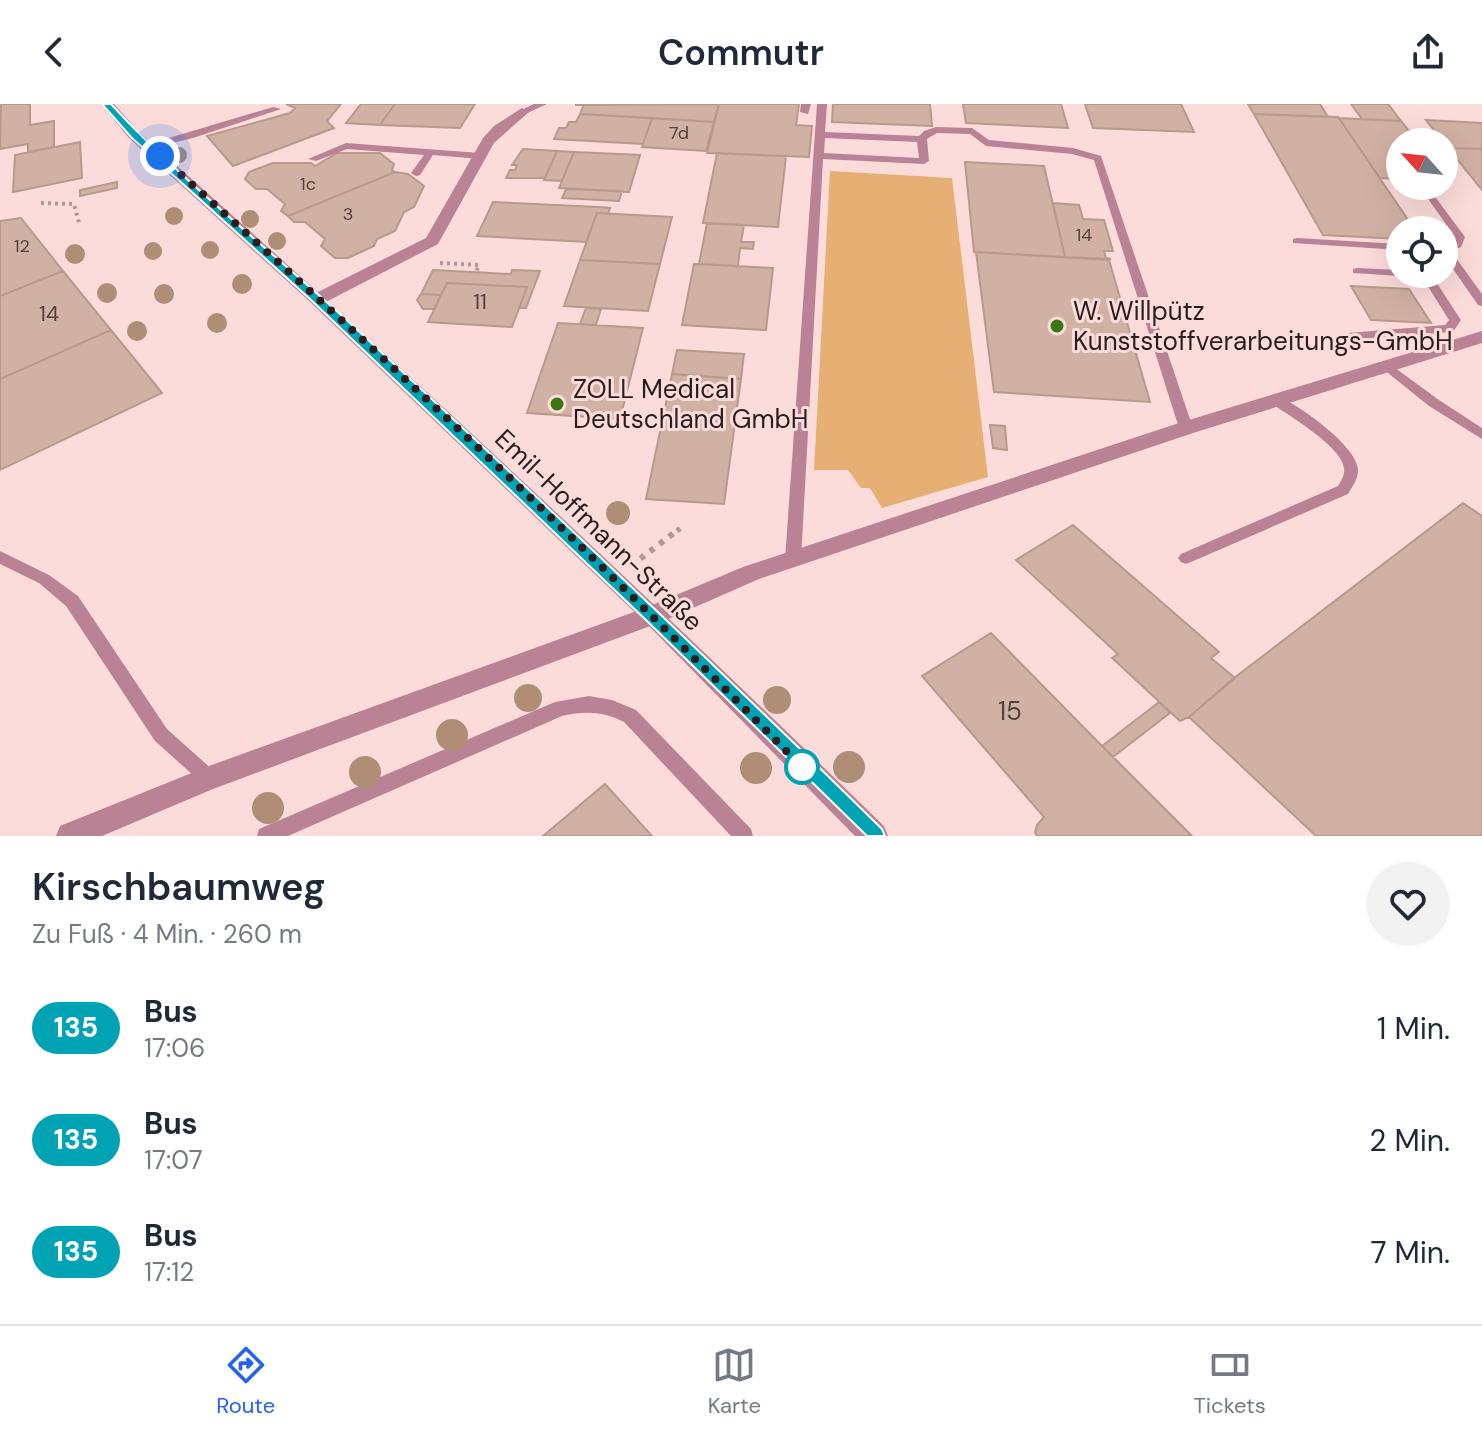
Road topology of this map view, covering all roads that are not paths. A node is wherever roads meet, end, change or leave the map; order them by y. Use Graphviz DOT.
graph roads {
  1 [pos="107,104"];
  2 [pos="542,104"];
  3 [pos="822,104"];
  4 [pos="276,109"];
  5 [pos="522,112"];
  6 [pos="820,135"];
  7 [pos="922,139"];
  8 [pos="147,146"];
  9 [pos="431,152"];
  10 [pos="480,156"];
  11 [pos="819,156"];
  12 [pos="313,159"];
  13 [pos="416,173"];
  14 [pos="1297,241"];
  15 [pos="1386,246"];
  16 [pos="1458,268"];
  17 [pos="1357,271"];
  18 [pos="1386,272"];
  19 [pos="1434,288"];
  20 [pos="318,299"];
  21 [pos="1482,302"];
  22 [pos="1348,337"];
  23 [pos="1482,337"];
  24 [pos="1387,366"];
  25 [pos="1277,401"];
  26 [pos="1186,428"];
  27 [pos="1482,434"];
  28 [pos="0,557"];
  29 [pos="1186,558"];
  30 [pos="793,560"];
  31 [pos="653,615"];
  32 [pos="209,778"];
  33 [pos="70,836"];
  34 [pos="266,836"];
  35 [pos="744,836"];
  36 [pos="874,836"];
  1 -- 8 [label="street, Emil-Hoffmann-Straße"];
  2 -- 5 [label="lane"];
  3 -- 6 [label="lane"];
  4 -- 8 [label="lane"];
  5 -- 10 [label="street"];
  6 -- 7 [label="lane"];
  6 -- 11 [label="lane"];
  7 -- 11 [label="lane"];
  7 -- 26 [label="lane"];
  8 -- 20 [label="street, Emil-Hoffmann-Straße"];
  9 -- 10 [label="lane"];
  9 -- 12 [label="lane"];
  9 -- 13 [label="lane"];
  10 -- 20 [label="street"];
  11 -- 30 [label="lane"];
  14 -- 15 [label="lane"];
  16 -- 21 [label="lane"];
  17 -- 18 [label="lane"];
  19 -- 22 [label="lane"];
  20 -- 31 [label="street, Emil-Hoffmann-Straße"];
  23 -- 24 [label="street"];
  24 -- 25 [label="street"];
  24 -- 27 [label="lane"];
  25 -- 26 [label="street"];
  25 -- 29 [label="lane"];
  26 -- 30 [label="street"];
  28 -- 32 [label="lane"];
  30 -- 31 [label="street"];
  31 -- 32 [label="street"];
  31 -- 36 [label="street, Emil-Hoffmann-Straße"];
  32 -- 33 [label="street"];
  34 -- 35 [label="lane"];
}
